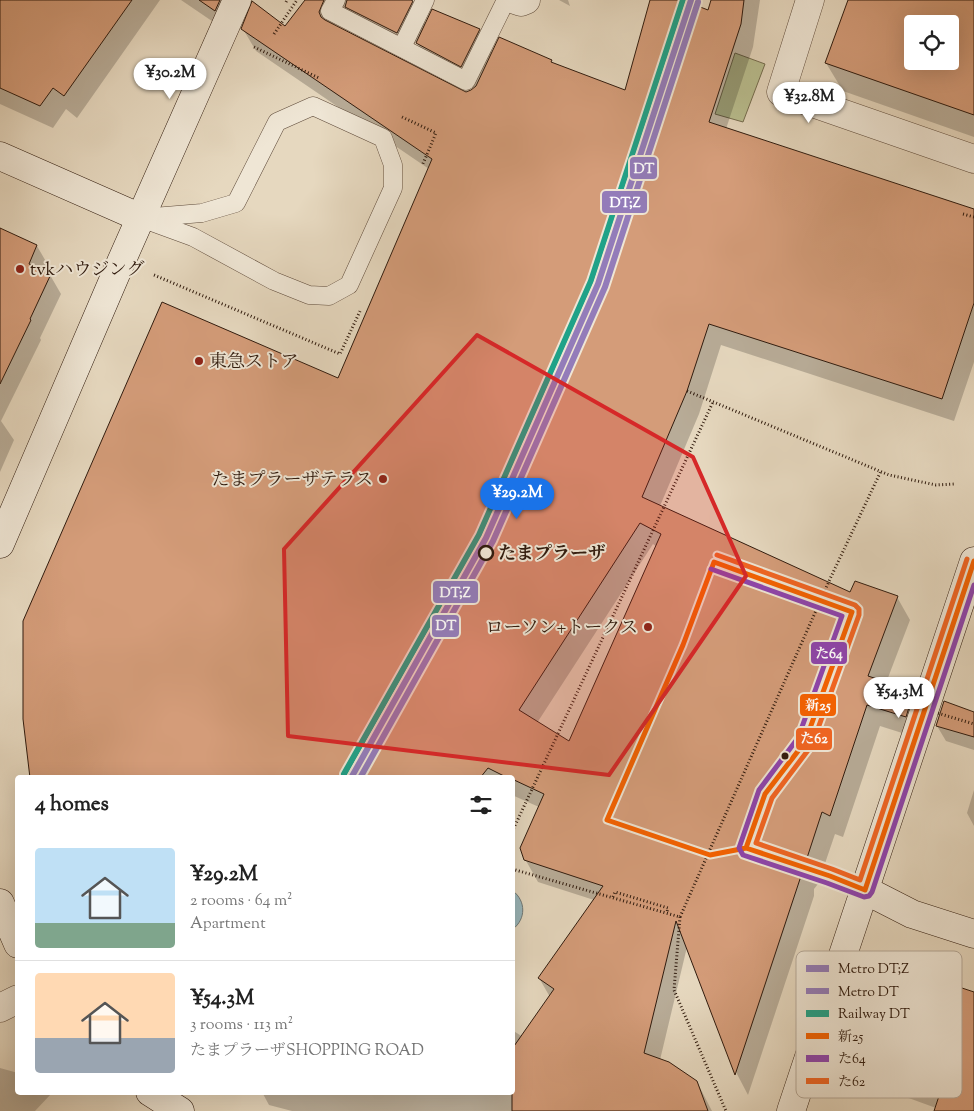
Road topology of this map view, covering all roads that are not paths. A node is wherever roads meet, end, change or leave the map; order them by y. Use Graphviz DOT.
graph roads {
  1 [pos="237,0"];
  2 [pos="336,0"];
  3 [pos="425,0"];
  4 [pos="506,0"];
  5 [pos="515,0"];
  6 [pos="526,0"];
  7 [pos="810,0"];
  8 [pos="402,47"];
  9 [pos="0,156"];
  10 [pos="974,159"];
  11 [pos="141,218"];
  12 [pos="1,540"];
  13 [pos="974,561"];
  14 [pos="812,870"];
  15 [pos="865,890"];
  16 [pos="0,903"];
  17 [pos="974,934"];
  18 [pos="15,937"];
  19 [pos="845,951"];
  20 [pos="15,1000"];
  21 [pos="0,1008"];
  22 [pos="155,1095"];
  23 [pos="796,1096"];
  24 [pos="180,1111"];
  25 [pos="791,1111"];
  1 -- 11 [label="street"];
  2 -- 8 [label="lane"];
  3 -- 8 [label="lane"];
  4 -- 8 [label="lane"];
  5 -- 6 [label="street"];
  7 -- 10 [label="street"];
  9 -- 11 [label="street"];
  11 -- 11 [label="lane"];
  11 -- 12 [label="street"];
  13 -- 15 [label="street"];
  14 -- 15 [label="lane"];
  15 -- 17 [label="street"];
  15 -- 19 [label="street"];
  16 -- 18 [label="street"];
  20 -- 21 [label="street"];
  22 -- 24 [label="street"];
  23 -- 25 [label="street"];
}
